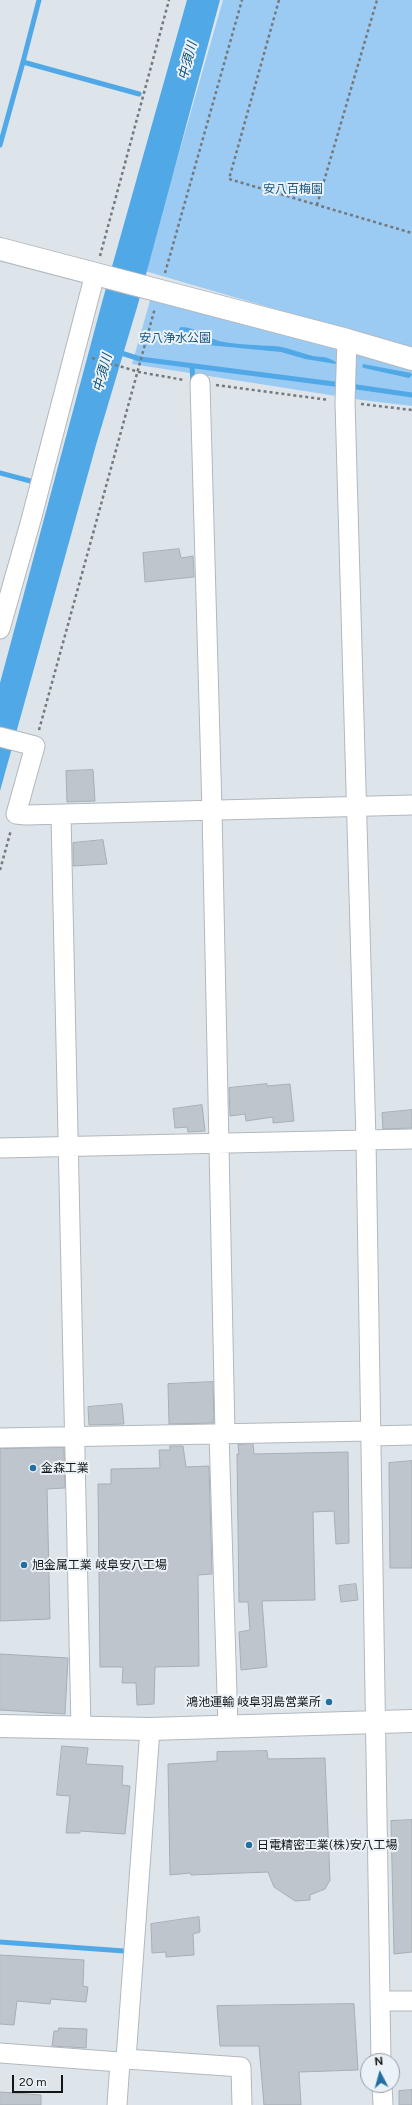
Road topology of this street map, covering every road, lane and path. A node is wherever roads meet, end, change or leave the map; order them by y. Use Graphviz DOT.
graph roads {
  1 [pos="169,0"];
  2 [pos="242,0"];
  3 [pos="279,0"];
  4 [pos="377,0"];
  5 [pos="317,205"];
  6 [pos="412,233"];
  7 [pos="0,249"];
  8 [pos="97,275"];
  9 [pos="157,291"];
  10 [pos="347,340"];
  11 [pos="89,357"];
  12 [pos="412,359"];
  13 [pos="136,371"];
  14 [pos="200,383"];
  15 [pos="345,400"];
  16 [pos="412,410"];
  17 [pos="0,629"];
  18 [pos="0,737"];
  19 [pos="29,744"];
  20 [pos="412,805"];
  21 [pos="356,806"];
  22 [pos="212,810"];
  23 [pos="16,814"];
  24 [pos="61,815"];
  25 [pos="0,870"];
  26 [pos="412,1139"];
  27 [pos="366,1140"];
  28 [pos="218,1142"];
  29 [pos="70,1146"];
  30 [pos="0,1148"];
  31 [pos="371,1433"];
  32 [pos="222,1434"];
  33 [pos="412,1435"];
  34 [pos="76,1437"];
  35 [pos="0,1438"];
  36 [pos="412,1721"];
  37 [pos="374,1722"];
  38 [pos="0,1726"];
  39 [pos="228,1726"];
  40 [pos="81,1728"];
  41 [pos="150,1729"];
  42 [pos="380,2001"];
  43 [pos="412,2001"];
  44 [pos="0,2053"];
  45 [pos="381,2053"];
  46 [pos="123,2060"];
  47 [pos="382,2093"];
  48 [pos="117,2105"];
  49 [pos="242,2105"];
  50 [pos="383,2105"];
  1 -- 8 [label="path"];
  2 -- 9 [label="path"];
  3 -- 5 [label="path"];
  4 -- 5 [label="path"];
  5 -- 6 [label="path"];
  7 -- 8 [label="street"];
  8 -- 9 [label="street"];
  8 -- 17 [label="street"];
  9 -- 10 [label="street"];
  9 -- 13 [label="path"];
  10 -- 12 [label="street"];
  10 -- 15 [label="street"];
  11 -- 13 [label="path"];
  13 -- 14 [label="path"];
  13 -- 19 [label="path"];
  14 -- 15 [label="path"];
  14 -- 22 [label="street"];
  15 -- 16 [label="path"];
  15 -- 21 [label="street"];
  18 -- 19 [label="street"];
  19 -- 23 [label="street"];
  20 -- 21 [label="street"];
  21 -- 22 [label="street"];
  21 -- 27 [label="street"];
  22 -- 24 [label="street"];
  22 -- 28 [label="street"];
  23 -- 24 [label="street"];
  23 -- 25 [label="path"];
  24 -- 29 [label="street"];
  26 -- 27 [label="street"];
  27 -- 28 [label="street"];
  27 -- 31 [label="street"];
  28 -- 29 [label="street"];
  28 -- 32 [label="street"];
  29 -- 30 [label="street"];
  29 -- 34 [label="street"];
  31 -- 32 [label="street"];
  31 -- 33 [label="street"];
  31 -- 37 [label="street"];
  32 -- 34 [label="street"];
  32 -- 39 [label="street"];
  34 -- 35 [label="street"];
  34 -- 40 [label="street"];
  36 -- 37 [label="street"];
  37 -- 39 [label="street"];
  37 -- 42 [label="street"];
  38 -- 40 [label="street"];
  39 -- 41 [label="street"];
  40 -- 41 [label="street"];
  41 -- 46 [label="street"];
  42 -- 43 [label="street"];
  42 -- 45 [label="street"];
  44 -- 46 [label="street"];
  46 -- 48 [label="street"];
  46 -- 49 [label="street"];
  47 -- 50 [label="street"];
}
